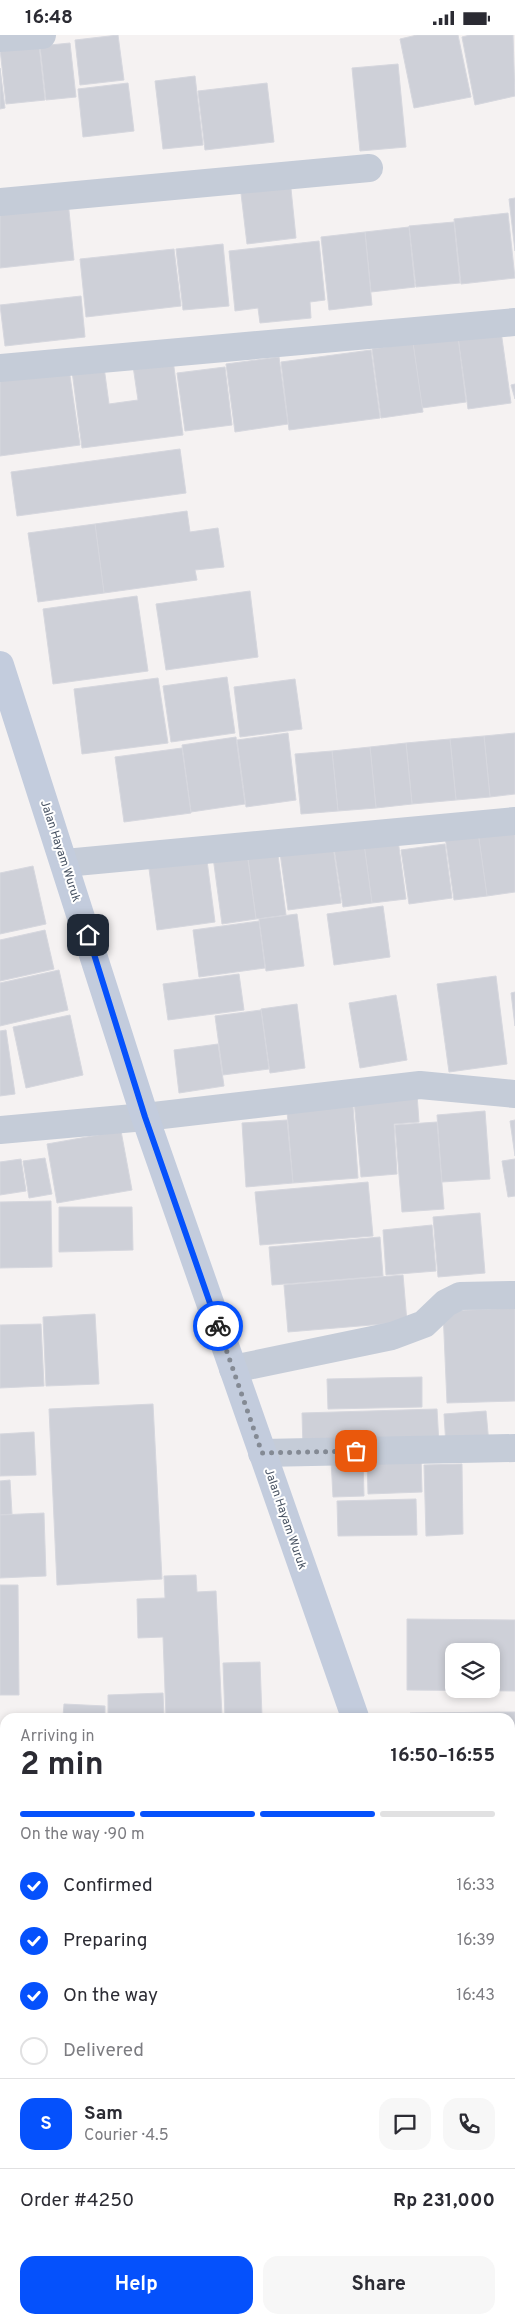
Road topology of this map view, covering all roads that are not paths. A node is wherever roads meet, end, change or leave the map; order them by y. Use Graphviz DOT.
graph roads {
  1 [pos="42,35"];
  2 [pos="0,38"];
  3 [pos="369,169"];
  4 [pos="0,202"];
  5 [pos="515,322"];
  6 [pos="0,368"];
  7 [pos="0,665"];
  8 [pos="515,821"];
  9 [pos="65,863"];
  10 [pos="515,1094"];
  11 [pos="145,1117"];
  12 [pos="0,1130"];
  13 [pos="515,1295"];
  14 [pos="233,1369"];
  15 [pos="515,1448"];
  16 [pos="262,1453"];
  17 [pos="354,1713"];
  1 -- 2 [label="street"];
  3 -- 4 [label="street"];
  5 -- 6 [label="street"];
  7 -- 9 [label="main road, Jalan Hayam Wuruk"];
  8 -- 9 [label="street"];
  9 -- 11 [label="main road, Jalan Hayam Wuruk"];
  10 -- 11 [label="street"];
  11 -- 12 [label="street"];
  11 -- 14 [label="main road, Jalan Hayam Wuruk"];
  13 -- 14 [label="street"];
  14 -- 16 [label="main road, Jalan Hayam Wuruk"];
  15 -- 16 [label="street"];
  16 -- 17 [label="main road, Jalan Hayam Wuruk"];
}
